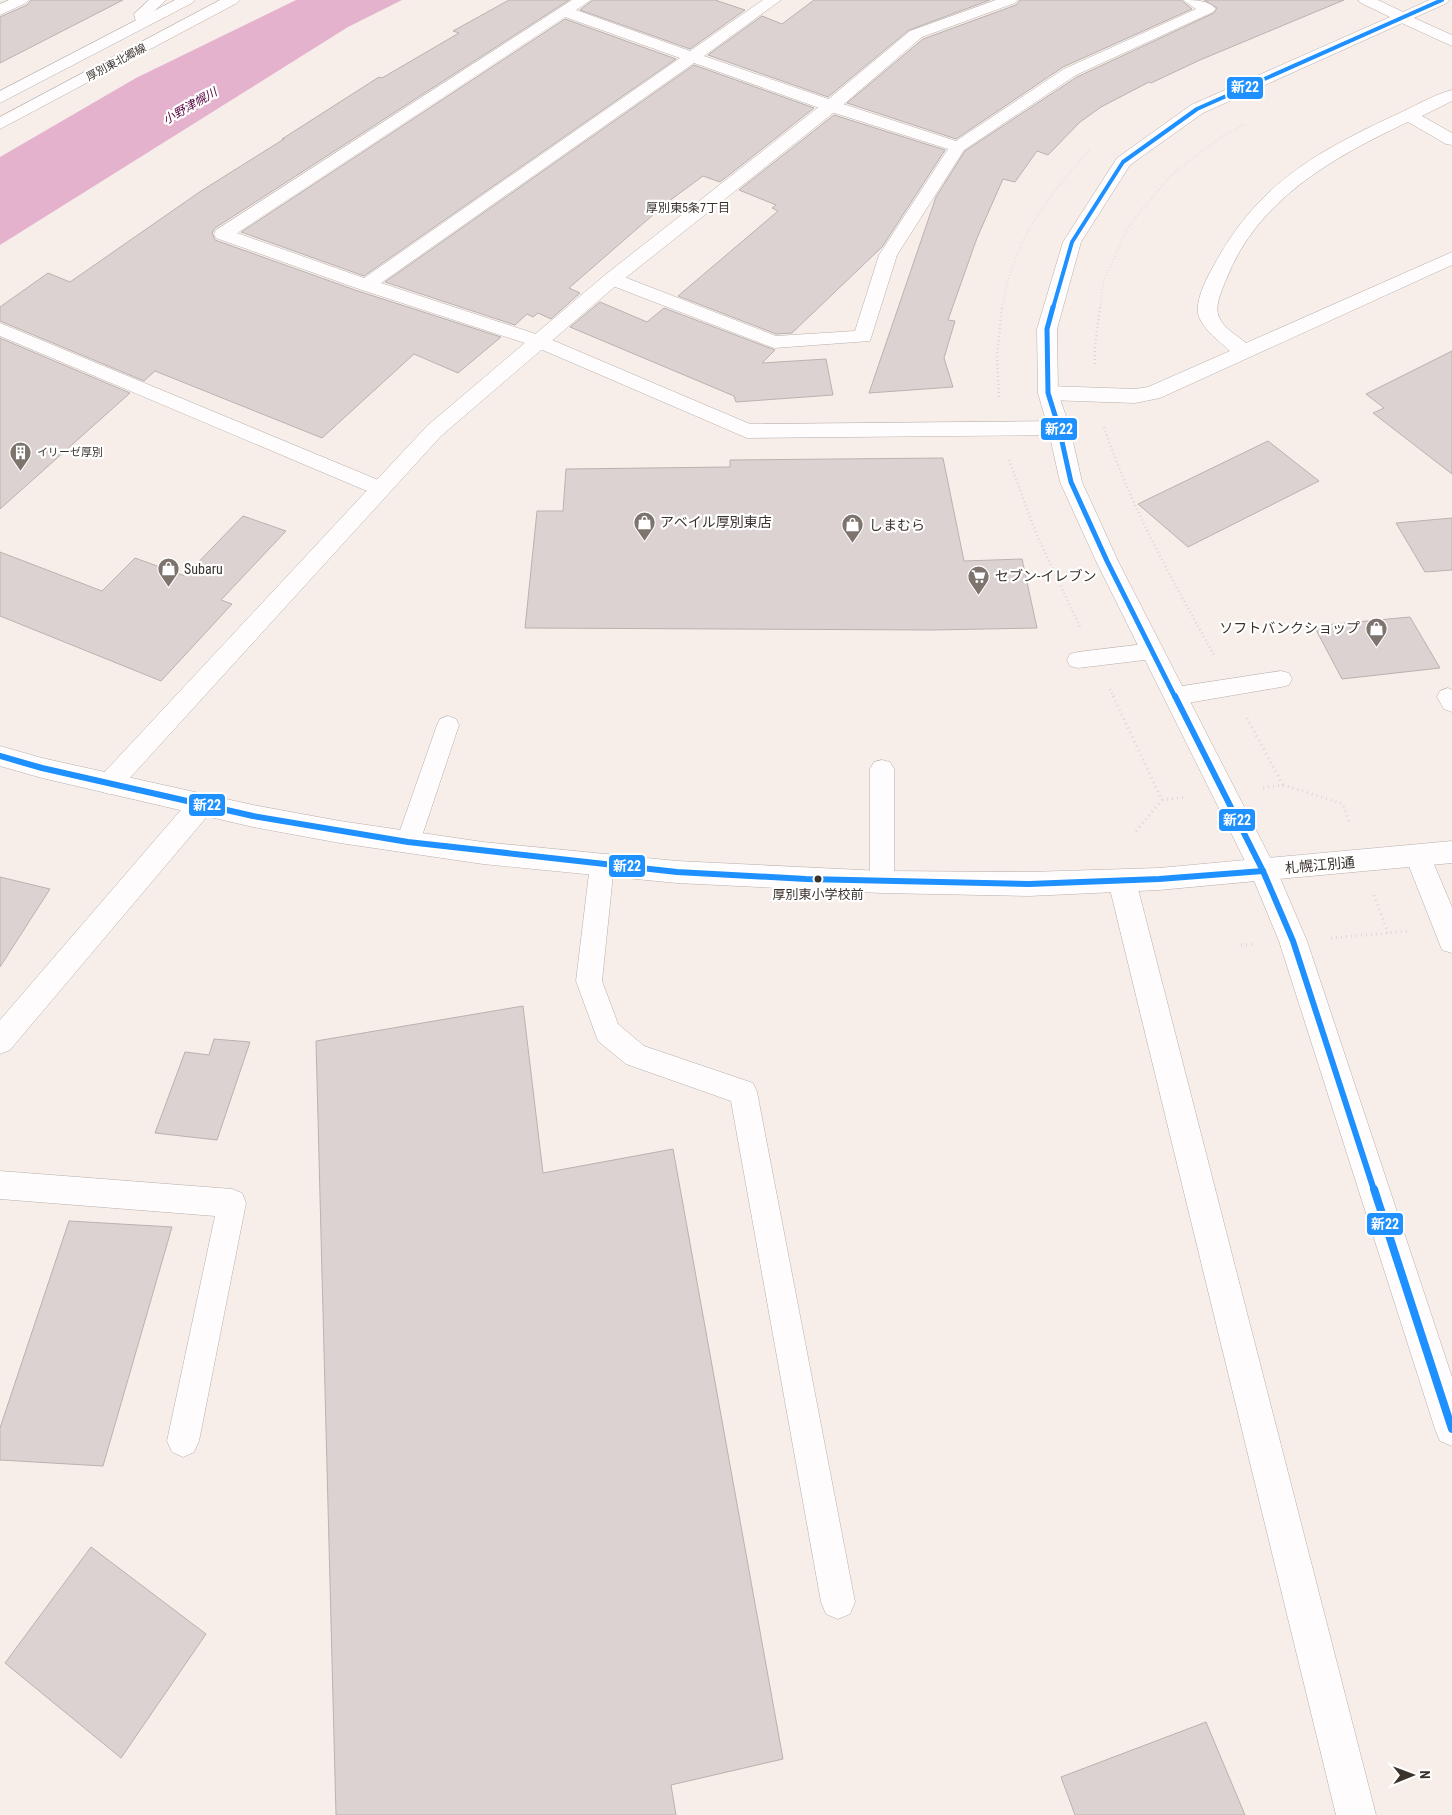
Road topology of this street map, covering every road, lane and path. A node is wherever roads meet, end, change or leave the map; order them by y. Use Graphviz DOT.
graph roads {
  1 [pos="22,0"];
  2 [pos="158,0"];
  3 [pos="187,0"];
  4 [pos="232,0"];
  5 [pos="583,0"];
  6 [pos="773,0"];
  7 [pos="1010,0"];
  8 [pos="1191,0"];
  9 [pos="1366,0"];
  10 [pos="1442,0"];
  11 [pos="0,10"];
  12 [pos="563,11"];
  13 [pos="1402,18"];
  14 [pos="143,22"];
  15 [pos="1452,42"];
  16 [pos="690,56"];
  17 [pos="1452,95"];
  18 [pos="0,98"];
  19 [pos="831,106"];
  20 [pos="1410,116"];
  21 [pos="0,124"];
  22 [pos="1452,140"];
  23 [pos="1095,144"];
  24 [pos="958,147"];
  25 [pos="1452,258"];
  26 [pos="612,279"];
  27 [pos="366,285"];
  28 [pos="0,330"];
  29 [pos="538,341"];
  30 [pos="1244,352"];
  31 [pos="1048,394"];
  32 [pos="1059,428"];
  33 [pos="1004,429"];
  34 [pos="382,489"];
  35 [pos="1153,651"];
  36 [pos="1087,660"];
  37 [pos="1281,679"];
  38 [pos="1176,696"];
  39 [pos="448,726"];
  40 [pos="0,756"];
  41 [pos="882,769"];
  42 [pos="110,784"];
  43 [pos="1284,785"];
  44 [pos="1181,798"];
  45 [pos="1162,800"];
  46 [pos="201,804"];
  47 [pos="1348,818"];
  48 [pos="1136,831"];
  49 [pos="408,842"];
  50 [pos="1452,852"];
  51 [pos="1418,856"];
  52 [pos="602,866"];
  53 [pos="1263,870"];
  54 [pos="1122,881"];
  55 [pos="882,882"];
  56 [pos="1379,909"];
  57 [pos="1449,933"];
  58 [pos="1388,934"];
  59 [pos="1342,937"];
  60 [pos="0,1041"];
  61 [pos="0,1185"];
  62 [pos="1452,1429"];
  63 [pos="183,1440"];
  64 [pos="838,1602"];
  65 [pos="1356,1815"];
  1 -- 11 [label="main road"];
  2 -- 14 [label="main road"];
  3 -- 14 [label="main road, 厚別東北郷線"];
  4 -- 21 [label="main road, 厚別東北郷線"];
  5 -- 12 [label="main road"];
  6 -- 16 [label="main road"];
  7 -- 19 [label="main road"];
  8 -- 24 [label="main road"];
  9 -- 13 [label="main road"];
  10 -- 13 [label="main road"];
  12 -- 16 [label="main road"];
  12 -- 27 [label="main road"];
  13 -- 15 [label="main road"];
  13 -- 31 [label="main road"];
  14 -- 18 [label="main road, 厚別東北郷線"];
  16 -- 19 [label="main road"];
  16 -- 27 [label="main road"];
  17 -- 20 [label="main road"];
  19 -- 24 [label="main road"];
  19 -- 26 [label="main road"];
  20 -- 22 [label="main road"];
  20 -- 30 [label="main road"];
  23 -- 33 [label="path"];
  24 -- 26 [label="main road"];
  25 -- 30 [label="main road"];
  26 -- 29 [label="main road"];
  27 -- 29 [label="main road"];
  28 -- 34 [label="lane"];
  29 -- 33 [label="main road"];
  29 -- 34 [label="main road"];
  30 -- 31 [label="main road"];
  31 -- 32 [label="main road"];
  32 -- 33 [label="main road"];
  32 -- 35 [label="main road"];
  33 -- 36 [label="path"];
  34 -- 42 [label="main road"];
  35 -- 36 [label="lane"];
  35 -- 38 [label="main road"];
  36 -- 45 [label="path"];
  37 -- 38 [label="lane"];
  38 -- 53 [label="main road"];
  39 -- 49 [label="lane"];
  40 -- 42 [label="main road, 札幌江別通"];
  41 -- 55 [label="lane"];
  42 -- 46 [label="main road, 札幌江別通"];
  43 -- 47 [label="path"];
  44 -- 45 [label="path"];
  45 -- 48 [label="path"];
  46 -- 49 [label="main road, 札幌江別通"];
  46 -- 60 [label="main road"];
  49 -- 52 [label="main road, 札幌江別通"];
  50 -- 51 [label="main road, 札幌江別通"];
  51 -- 53 [label="main road, 札幌江別通"];
  51 -- 57 [label="main road"];
  52 -- 55 [label="main road, 札幌江別通"];
  52 -- 64 [label="lane"];
  53 -- 54 [label="main road, 札幌江別通"];
  53 -- 62 [label="main road"];
  54 -- 55 [label="main road, 札幌江別通"];
  54 -- 65 [label="main road"];
  56 -- 58 [label="path"];
  57 -- 58 [label="path"];
  58 -- 59 [label="path"];
  61 -- 63 [label="lane"];
}
